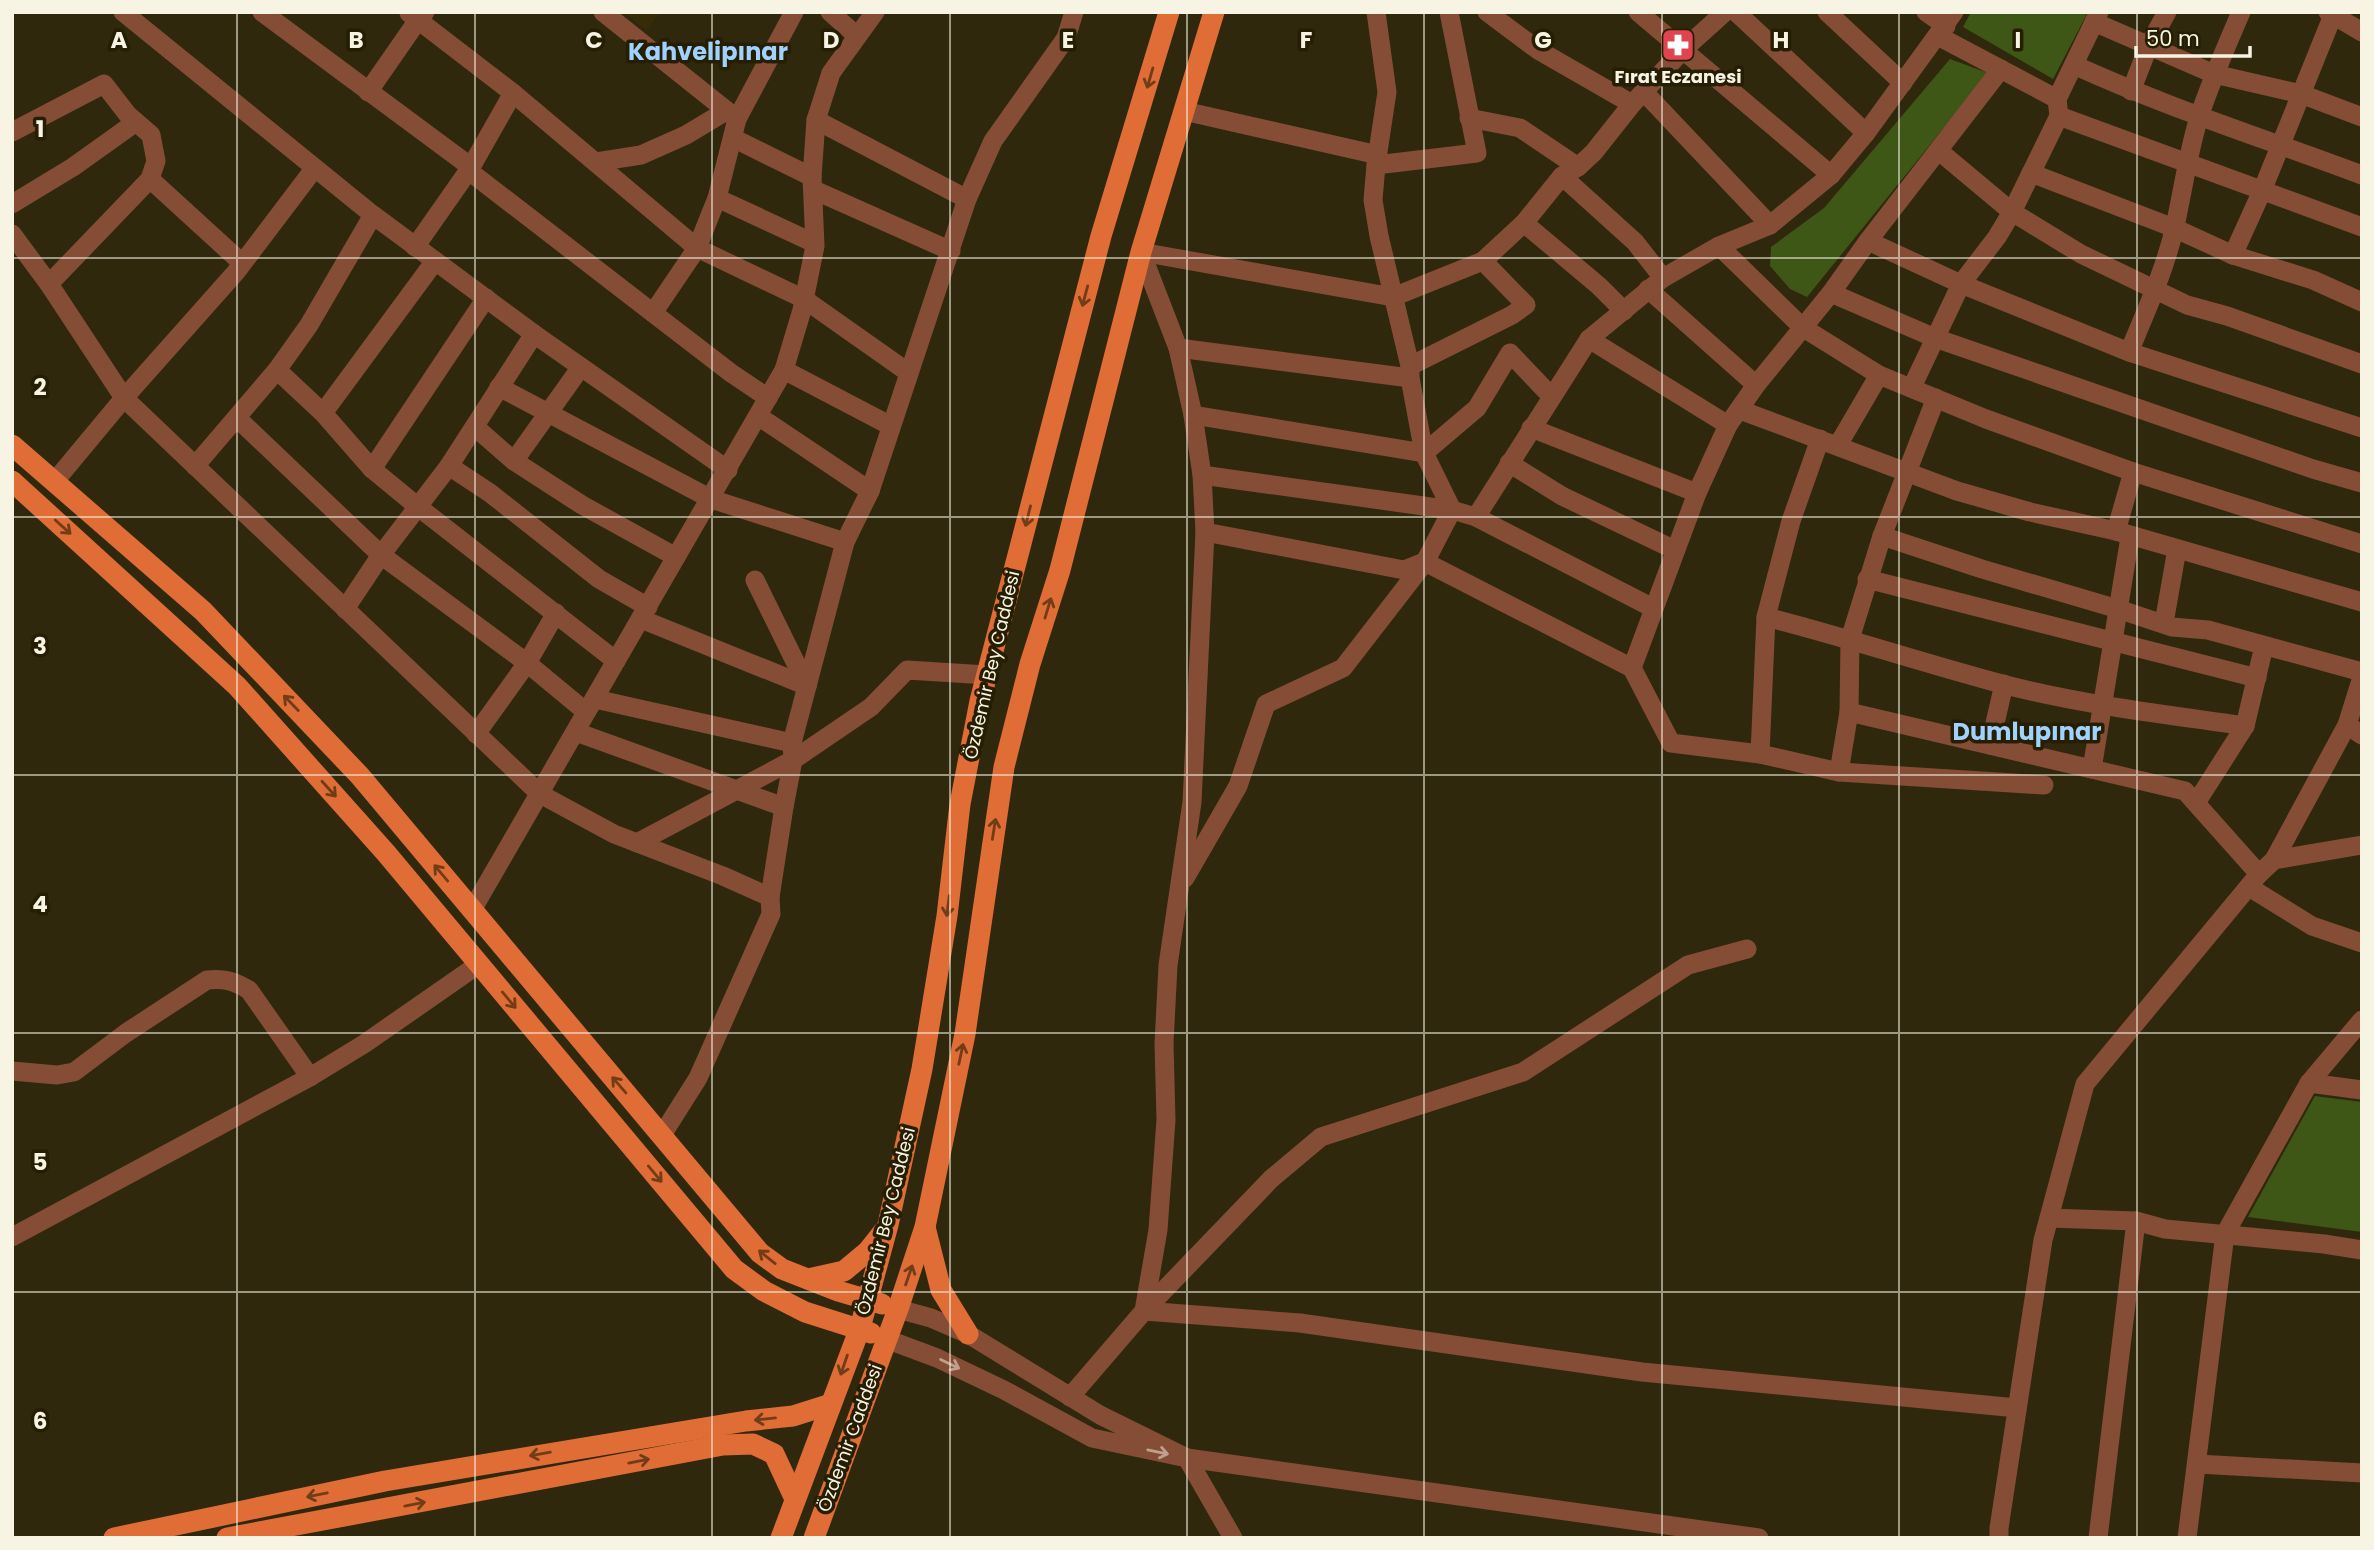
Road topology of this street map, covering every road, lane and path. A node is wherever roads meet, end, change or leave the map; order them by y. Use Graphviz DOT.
graph roads {
  1 [pos="124,12"];
  2 [pos="262,12"];
  3 [pos="603,12"];
  4 [pos="794,12"];
  5 [pos="830,12"];
  6 [pos="875,12"];
  7 [pos="1074,12"];
  8 [pos="1169,12"];
  9 [pos="1214,12"];
  10 [pos="1376,12"];
  11 [pos="1449,12"];
  12 [pos="1487,12"];
  13 [pos="1638,12"];
  14 [pos="1725,12"];
  15 [pos="1736,12"];
  16 [pos="1827,12"];
  17 [pos="1926,12"];
  18 [pos="2167,12"];
  19 [pos="2241,12"];
  20 [pos="2330,14"];
  21 [pos="417,15"];
  22 [pos="2096,17"];
  23 [pos="1946,25"];
  24 [pos="2362,32"];
  25 [pos="857,36"];
  26 [pos="2149,45"];
  27 [pos="1684,49"];
  28 [pos="2074,65"];
  29 [pos="2001,69"];
  30 [pos="2214,74"];
  31 [pos="1903,83"];
  32 [pos="2131,91"];
  33 [pos="368,92"];
  34 [pos="513,93"];
  35 [pos="2301,94"];
  36 [pos="1638,98"];
  37 [pos="2058,108"];
  38 [pos="1184,111"];
  39 [pos="731,115"];
  40 [pos="2199,117"];
  41 [pos="2362,117"];
  42 [pos="1469,118"];
  43 [pos="816,120"];
  44 [pos="136,122"];
  45 [pos="12,132"];
  46 [pos="1866,133"];
  47 [pos="733,138"];
  48 [pos="2280,144"];
  49 [pos="1939,151"];
  50 [pos="1377,160"];
  51 [pos="596,162"];
  52 [pos="2187,163"];
  53 [pos="314,169"];
  54 [pos="470,169"];
  55 [pos="1570,171"];
  56 [pos="2031,173"];
  57 [pos="1831,175"];
  58 [pos="2362,176"];
  59 [pos="150,179"];
  60 [pos="813,183"];
  61 [pos="2262,191"];
  62 [pos="717,198"];
  63 [pos="967,199"];
  64 [pos="12,204"];
  65 [pos="2012,212"];
  66 [pos="373,215"];
  67 [pos="1524,223"];
  68 [pos="1770,225"];
  69 [pos="2362,227"];
  70 [pos="2174,228"];
  71 [pos="12,234"];
  72 [pos="1868,240"];
  73 [pos="814,243"];
  74 [pos="1719,246"];
  75 [pos="415,247"];
  76 [pos="697,248"];
  77 [pos="951,251"];
  78 [pos="1141,252"];
  79 [pos="2233,255"];
  80 [pos="435,261"];
  81 [pos="1483,261"];
  82 [pos="242,263"];
  83 [pos="49,284"];
  84 [pos="1656,284"];
  85 [pos="1961,284"];
  86 [pos="2155,290"];
  87 [pos="1831,293"];
  88 [pos="1393,297"];
  89 [pos="486,298"];
  90 [pos="804,299"];
  91 [pos="2362,302"];
  92 [pos="1624,312"];
  93 [pos="653,313"];
  94 [pos="1802,327"];
  95 [pos="534,334"];
  96 [pos="1935,338"];
  97 [pos="1589,339"];
  98 [pos="1178,348"];
  99 [pos="2129,352"];
  100 [pos="2362,364"];
  101 [pos="581,367"];
  102 [pos="277,370"];
  103 [pos="784,370"];
  104 [pos="1410,372"];
  105 [pos="909,373"];
  106 [pos="1879,375"];
  107 [pos="1756,386"];
  108 [pos="499,387"];
  109 [pos="1912,387"];
  110 [pos="1551,396"];
  111 [pos="124,398"];
  112 [pos="768,398"];
  113 [pos="1936,398"];
  114 [pos="323,413"];
  115 [pos="548,414"];
  116 [pos="1193,415"];
  117 [pos="758,416"];
  118 [pos="1734,417"];
  119 [pos="237,418"];
  120 [pos="475,426"];
  121 [pos="891,426"];
  122 [pos="1531,428"];
  123 [pos="2362,428"];
  124 [pos="1829,442"];
  125 [pos="12,445"];
  126 [pos="1424,453"];
  127 [pos="514,461"];
  128 [pos="1509,463"];
  129 [pos="195,466"];
  130 [pos="449,466"];
  131 [pos="372,469"];
  132 [pos="727,470"];
  133 [pos="2133,472"];
  134 [pos="1906,473"];
  135 [pos="1202,475"];
  136 [pos="12,481"];
  137 [pos="55,481"];
  138 [pos="2362,483"];
  139 [pos="870,491"];
  140 [pos="1697,494"];
  141 [pos="711,499"];
  142 [pos="417,506"];
  143 [pos="1452,510"];
  144 [pos="1476,517"];
  145 [pos="1205,532"];
  146 [pos="2123,534"];
  147 [pos="1882,536"];
  148 [pos="845,542"];
  149 [pos="2362,544"];
  150 [pos="2177,549"];
  151 [pos="1675,550"];
  152 [pos="381,555"];
  153 [pos="676,556"];
  154 [pos="1425,562"];
  155 [pos="1867,579"];
  156 [pos="755,580"];
  157 [pos="2362,602"];
  158 [pos="1653,608"];
  159 [pos="345,609"];
  160 [pos="2118,609"];
  161 [pos="556,613"];
  162 [pos="644,613"];
  163 [pos="1766,617"];
  164 [pos="2164,623"];
  165 [pos="1850,639"];
  166 [pos="2112,642"];
  167 [pos="2264,646"];
  168 [pos="616,661"];
  169 [pos="527,663"];
  170 [pos="1632,668"];
  171 [pos="2362,674"];
  172 [pos="987,675"];
  173 [pos="2257,678"];
  174 [pos="2004,684"];
  175 [pos="807,685"];
  176 [pos="590,705"];
  177 [pos="2102,705"];
  178 [pos="1849,712"];
  179 [pos="2245,726"];
  180 [pos="2354,730"];
  181 [pos="576,732"];
  182 [pos="476,734"];
  183 [pos="1990,745"];
  184 [pos="793,751"];
  185 [pos="1760,754"];
  186 [pos="2092,769"];
  187 [pos="1839,772"];
  188 [pos="2044,785"];
  189 [pos="737,790"];
  190 [pos="540,794"];
  191 [pos="2196,803"];
  192 [pos="784,807"];
  193 [pos="637,843"];
  194 [pos="2362,845"];
  195 [pos="2274,860"];
  196 [pos="2254,880"];
  197 [pos="1179,889"];
  198 [pos="770,897"];
  199 [pos="472,910"];
  200 [pos="2362,943"];
  201 [pos="1746,949"];
  202 [pos="479,964"];
  203 [pos="2362,1020"];
  204 [pos="12,1071"];
  205 [pos="310,1077"];
  206 [pos="2309,1083"];
  207 [pos="2362,1090"];
  208 [pos="662,1135"];
  209 [pos="2049,1219"];
  210 [pos="2136,1221"];
  211 [pos="888,1224"];
  212 [pos="925,1227"];
  213 [pos="2225,1234"];
  214 [pos="12,1237"];
  215 [pos="2362,1250"];
  216 [pos="808,1279"];
  217 [pos="868,1300"];
  218 [pos="898,1309"];
  219 [pos="1144,1311"];
  220 [pos="860,1328"];
  221 [pos="968,1334"];
  222 [pos="886,1339"];
  223 [pos="1070,1397"];
  224 [pos="831,1404"];
  225 [pos="2017,1408"];
  226 [pos="1187,1458"];
  227 [pos="2197,1464"];
  228 [pos="2362,1473"];
  229 [pos="795,1499"];
  230 [pos="114,1538"];
  231 [pos="228,1538"];
  232 [pos="781,1538"];
  233 [pos="814,1538"];
  234 [pos="1233,1538"];
  235 [pos="1759,1538"];
  236 [pos="1999,1538"];
  237 [pos="2098,1538"];
  238 [pos="2187,1538"];
  1 -- 53 [label="street"];
  2 -- 33 [label="street"];
  3 -- 39 [label="street"];
  4 -- 39 [label="street"];
  5 -- 25 [label="street"];
  6 -- 25 [label="street"];
  7 -- 63 [label="street"];
  8 -- 172 [label="main road, Özdemir Bey Caddesi, one-way"];
  9 -- 38 [label="main road, Özdemir Caddesi"];
  10 -- 50 [label="street"];
  11 -- 42 [label="street"];
  12 -- 36 [label="street"];
  13 -- 27 [label="street"];
  14 -- 27 [label="street"];
  15 -- 46 [label="street"];
  16 -- 31 [label="street"];
  17 -- 23 [label="street"];
  18 -- 26 [label="street"];
  19 -- 30 [label="street"];
  20 -- 24 [label="street"];
  20 -- 35 [label="street"];
  21 -- 33 [label="street"];
  21 -- 34 [label="street"];
  22 -- 26 [label="street"];
  22 -- 28 [label="street"];
  23 -- 29 [label="street"];
  23 -- 31 [label="street"];
  25 -- 43 [label="street"];
  26 -- 30 [label="street"];
  26 -- 32 [label="street"];
  27 -- 36 [label="street"];
  27 -- 57 [label="street"];
  28 -- 32 [label="street"];
  28 -- 37 [label="street"];
  29 -- 37 [label="street"];
  29 -- 49 [label="street"];
  30 -- 35 [label="street"];
  30 -- 40 [label="street"];
  31 -- 46 [label="street"];
  32 -- 40 [label="street"];
  33 -- 54 [label="street"];
  34 -- 51 [label="street"];
  34 -- 54 [label="street"];
  35 -- 41 [label="street"];
  35 -- 48 [label="street"];
  36 -- 55 [label="street"];
  36 -- 68 [label="street"];
  37 -- 52 [label="street"];
  37 -- 56 [label="street"];
  38 -- 50 [label="street"];
  38 -- 78 [label="main road, Özdemir Caddesi"];
  39 -- 47 [label="street"];
  39 -- 51 [label="street"];
  40 -- 48 [label="street"];
  40 -- 52 [label="street"];
  42 -- 50 [label="street"];
  42 -- 55 [label="street"];
  43 -- 60 [label="street"];
  43 -- 63 [label="street"];
  44 -- 45 [label="street"];
  44 -- 59 [label="street"];
  44 -- 64 [label="street"];
  46 -- 57 [label="street"];
  47 -- 60 [label="street"];
  47 -- 62 [label="street"];
  48 -- 58 [label="street"];
  48 -- 61 [label="street"];
  49 -- 65 [label="street"];
  49 -- 72 [label="street"];
  50 -- 88 [label="street"];
  51 -- 76 [label="street"];
  52 -- 61 [label="street"];
  52 -- 70 [label="street"];
  53 -- 66 [label="street"];
  53 -- 82 [label="street"];
  54 -- 75 [label="street"];
  54 -- 93 [label="street"];
  55 -- 67 [label="street"];
  55 -- 84 [label="street"];
  56 -- 65 [label="street"];
  56 -- 70 [label="street"];
  57 -- 68 [label="street"];
  59 -- 82 [label="street"];
  59 -- 83 [label="street"];
  60 -- 73 [label="street"];
  60 -- 77 [label="street"];
  61 -- 69 [label="street"];
  61 -- 79 [label="street"];
  62 -- 73 [label="street"];
  62 -- 76 [label="street"];
  63 -- 77 [label="street"];
  65 -- 85 [label="street"];
  65 -- 86 [label="street"];
  66 -- 75 [label="street"];
  66 -- 102 [label="street"];
  67 -- 81 [label="street"];
  67 -- 92 [label="street"];
  68 -- 74 [label="street"];
  70 -- 79 [label="street"];
  70 -- 86 [label="street"];
  71 -- 83 [label="street"];
  72 -- 85 [label="street"];
  72 -- 87 [label="street"];
  73 -- 90 [label="street"];
  74 -- 84 [label="street"];
  74 -- 94 [label="street"];
  75 -- 80 [label="street"];
  76 -- 90 [label="street"];
  76 -- 93 [label="street"];
  77 -- 105 [label="street"];
  78 -- 88 [label="street"];
  78 -- 98 [label="street"];
  212 -- 78 [label="main road, Özdemir Caddesi, one-way"];
  79 -- 91 [label="street"];
  80 -- 89 [label="street"];
  80 -- 114 [label="street"];
  81 -- 88 [label="street"];
  81 -- 104 [label="street"];
  82 -- 111 [label="street"];
  83 -- 111 [label="street"];
  84 -- 92 [label="street"];
  84 -- 107 [label="street"];
  85 -- 96 [label="street"];
  85 -- 99 [label="street"];
  86 -- 99 [label="street"];
  86 -- 100 [label="street"];
  87 -- 94 [label="street"];
  87 -- 96 [label="street"];
  88 -- 104 [label="street"];
  89 -- 95 [label="street"];
  89 -- 131 [label="street"];
  90 -- 103 [label="street"];
  90 -- 105 [label="street"];
  92 -- 97 [label="street"];
  93 -- 112 [label="street"];
  94 -- 106 [label="street"];
  94 -- 107 [label="street"];
  95 -- 101 [label="street"];
  95 -- 108 [label="street"];
  96 -- 109 [label="street"];
  96 -- 138 [label="street"];
  97 -- 110 [label="street"];
  97 -- 118 [label="street"];
  98 -- 104 [label="street"];
  98 -- 116 [label="street"];
  99 -- 123 [label="street"];
  101 -- 115 [label="street"];
  101 -- 132 [label="street"];
  102 -- 114 [label="street"];
  102 -- 119 [label="street"];
  103 -- 112 [label="street"];
  103 -- 121 [label="street"];
  104 -- 126 [label="street"];
  105 -- 121 [label="street"];
  106 -- 109 [label="street"];
  106 -- 124 [label="street"];
  107 -- 118 [label="street"];
  108 -- 115 [label="street"];
  108 -- 120 [label="street"];
  109 -- 113 [label="street"];
  110 -- 122 [label="street"];
  110 -- 126 [label="street"];
  111 -- 129 [label="street"];
  111 -- 137 [label="street"];
  112 -- 117 [label="street"];
  113 -- 133 [label="street"];
  113 -- 134 [label="street"];
  114 -- 131 [label="street"];
  115 -- 127 [label="street"];
  115 -- 141 [label="street"];
  116 -- 126 [label="street"];
  116 -- 135 [label="street"];
  117 -- 132 [label="street"];
  117 -- 139 [label="street"];
  118 -- 124 [label="street"];
  118 -- 140 [label="street"];
  119 -- 129 [label="street"];
  119 -- 152 [label="street"];
  120 -- 127 [label="street"];
  120 -- 130 [label="street"];
  121 -- 139 [label="street"];
  122 -- 128 [label="street"];
  122 -- 140 [label="street"];
  124 -- 134 [label="street"];
  124 -- 163 [label="street"];
  125 -- 137 [label="main road"];
  126 -- 143 [label="street"];
  127 -- 153 [label="street"];
  128 -- 144 [label="street"];
  128 -- 151 [label="street"];
  129 -- 159 [label="street"];
  130 -- 142 [label="street"];
  130 -- 162 [label="street"];
  131 -- 142 [label="street"];
  132 -- 141 [label="street"];
  133 -- 146 [label="street"];
  133 -- 149 [label="street"];
  134 -- 146 [label="street"];
  134 -- 147 [label="street"];
  135 -- 143 [label="street"];
  135 -- 145 [label="street"];
  136 -- 202 [label="main road, one-way"];
  199 -- 137 [label="main road, one-way"];
  139 -- 148 [label="street"];
  140 -- 151 [label="street"];
  141 -- 148 [label="street"];
  141 -- 153 [label="street"];
  142 -- 152 [label="street"];
  142 -- 161 [label="street"];
  143 -- 144 [label="street"];
  143 -- 154 [label="street"];
  144 -- 158 [label="street"];
  145 -- 154 [label="street"];
  145 -- 197 [label="street"];
  146 -- 150 [label="street"];
  146 -- 160 [label="street"];
  147 -- 155 [label="street"];
  147 -- 160 [label="street"];
  148 -- 175 [label="street"];
  150 -- 157 [label="street"];
  150 -- 164 [label="street"];
  151 -- 158 [label="street"];
  152 -- 159 [label="street"];
  152 -- 169 [label="street"];
  153 -- 162 [label="street"];
  154 -- 170 [label="street"];
  154 -- 197 [label="street"];
  155 -- 165 [label="street"];
  155 -- 166 [label="street"];
  156 -- 175 [label="street"];
  158 -- 170 [label="street"];
  159 -- 182 [label="street"];
  160 -- 164 [label="street"];
  160 -- 166 [label="street"];
  161 -- 168 [label="street"];
  161 -- 169 [label="street"];
  162 -- 168 [label="street"];
  162 -- 175 [label="street"];
  163 -- 165 [label="street"];
  163 -- 185 [label="street"];
  164 -- 167 [label="street"];
  165 -- 174 [label="street"];
  165 -- 178 [label="street"];
  166 -- 173 [label="street"];
  166 -- 177 [label="street"];
  167 -- 171 [label="street"];
  167 -- 173 [label="street"];
  168 -- 176 [label="street"];
  169 -- 176 [label="street"];
  169 -- 182 [label="street"];
  170 -- 185 [label="street"];
  171 -- 180 [label="street"];
  172 -- 184 [label="street"];
  172 -- 211 [label="main road, Özdemir Bey Caddesi, one-way"];
  173 -- 179 [label="street"];
  174 -- 177 [label="street"];
  174 -- 183 [label="street"];
  175 -- 184 [label="street"];
  176 -- 181 [label="street"];
  176 -- 184 [label="street"];
  177 -- 179 [label="street"];
  177 -- 186 [label="street"];
  178 -- 183 [label="street"];
  178 -- 187 [label="street"];
  179 -- 191 [label="street"];
  180 -- 195 [label="street"];
  181 -- 189 [label="street"];
  181 -- 190 [label="street"];
  182 -- 190 [label="street"];
  183 -- 186 [label="street"];
  184 -- 189 [label="street"];
  184 -- 192 [label="street"];
  185 -- 187 [label="street"];
  186 -- 191 [label="street"];
  187 -- 188 [label="street"];
  189 -- 192 [label="street"];
  189 -- 193 [label="street"];
  190 -- 193 [label="street"];
  190 -- 199 [label="street"];
  191 -- 196 [label="street"];
  192 -- 198 [label="street"];
  193 -- 198 [label="street"];
  194 -- 195 [label="street"];
  195 -- 196 [label="street"];
  196 -- 200 [label="street"];
  196 -- 209 [label="street"];
  197 -- 219 [label="street"];
  198 -- 208 [label="street"];
  208 -- 199 [label="main road, one-way"];
  201 -- 219 [label="street"];
  202 -- 205 [label="street"];
  202 -- 220 [label="main road, one-way"];
  203 -- 206 [label="street"];
  204 -- 205 [label="street"];
  205 -- 214 [label="street"];
  206 -- 207 [label="street"];
  206 -- 213 [label="street"];
  216 -- 208 [label="main road, one-way"];
  209 -- 210 [label="street"];
  209 -- 225 [label="street"];
  210 -- 213 [label="street"];
  210 -- 237 [label="street"];
  211 -- 216 [label="main road"];
  211 -- 217 [label="main road, Özdemir Bey Caddesi"];
  218 -- 212 [label="main road, Özdemir Caddesi, one-way"];
  212 -- 221 [label="main road"];
  213 -- 215 [label="street"];
  213 -- 227 [label="street"];
  216 -- 217 [label="main road"];
  217 -- 218 [label="main road"];
  217 -- 220 [label="main road, Özdemir Bey Caddesi"];
  218 -- 221 [label="street"];
  218 -- 222 [label="main road, Özdemir Caddesi"];
  219 -- 223 [label="street"];
  219 -- 225 [label="street"];
  220 -- 222 [label="main road"];
  220 -- 224 [label="main road, Özdemir Bey Caddesi, one-way"];
  221 -- 223 [label="street"];
  222 -- 226 [label="street, one-way"];
  222 -- 233 [label="main road, Özdemir Caddesi"];
  223 -- 226 [label="street"];
  224 -- 229 [label="main road, Özdemir Caddesi"];
  224 -- 230 [label="main road, one-way"];
  225 -- 236 [label="street"];
  226 -- 234 [label="street"];
  226 -- 235 [label="street"];
  227 -- 228 [label="street"];
  227 -- 238 [label="street"];
  231 -- 229 [label="main road, one-way"];
  229 -- 232 [label="main road, Özdemir Caddesi"];
}
